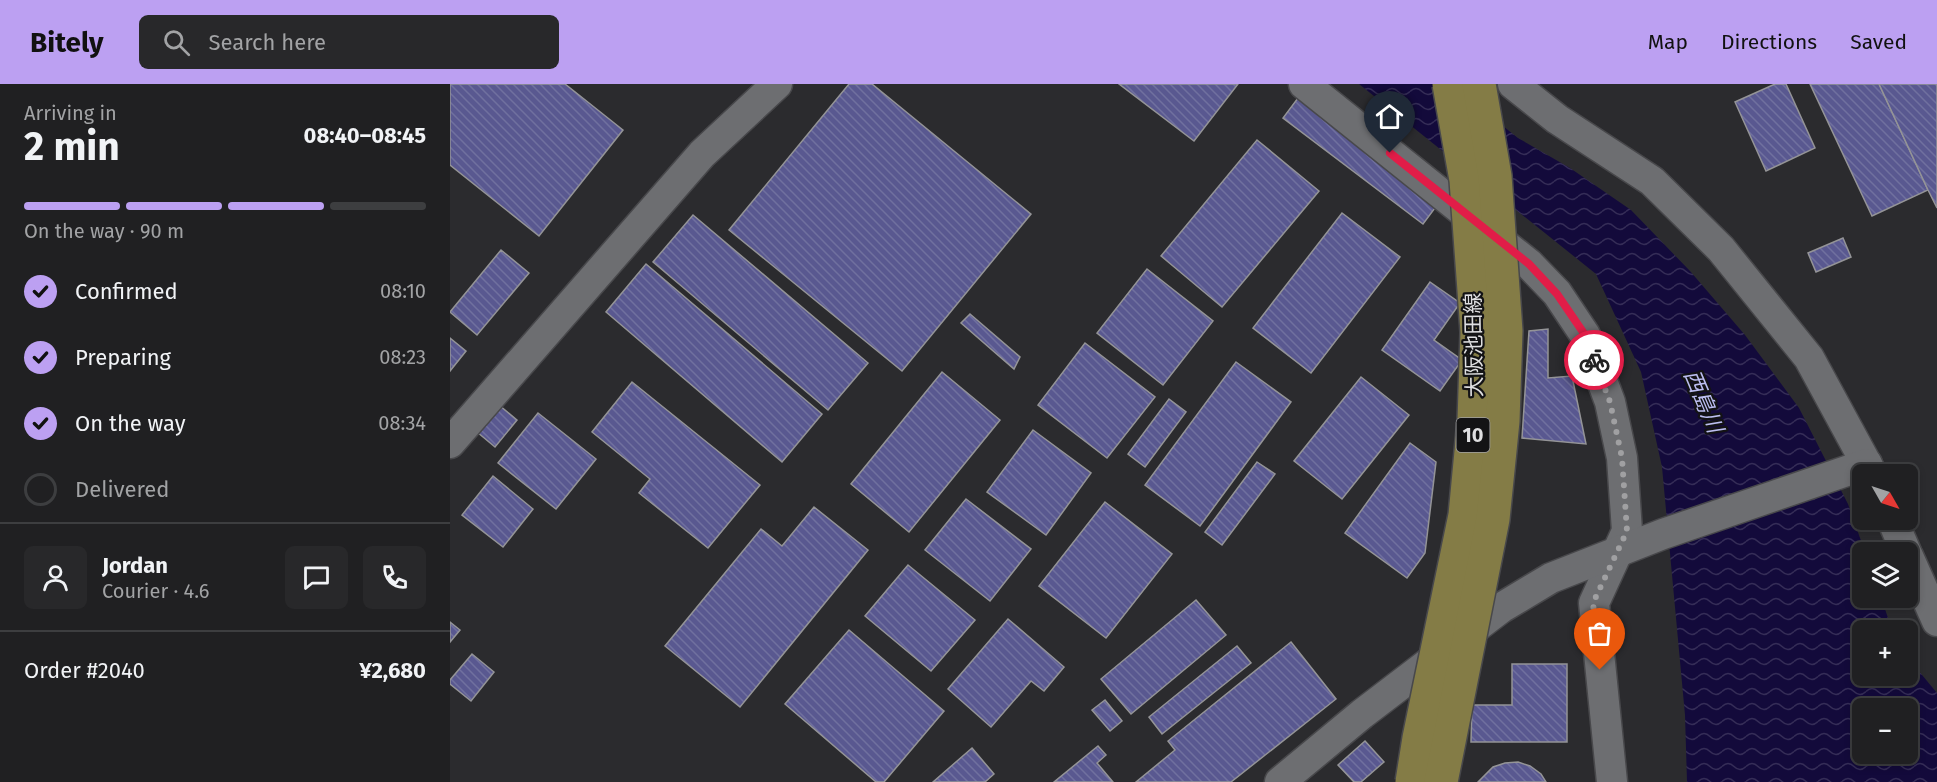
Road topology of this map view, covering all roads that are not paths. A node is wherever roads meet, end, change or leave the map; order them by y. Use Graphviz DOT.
graph roads {
  1 [pos="777,84"];
  2 [pos="1304,84"];
  3 [pos="1449,84"];
  4 [pos="1479,84"];
  5 [pos="1513,84"];
  6 [pos="450,443"];
  7 [pos="1861,464"];
  8 [pos="1852,473"];
  9 [pos="1617,551"];
  10 [pos="1918,579"];
  11 [pos="1937,621"];
  12 [pos="1280,782"];
  13 [pos="1412,782"];
  14 [pos="1441,782"];
  15 [pos="1612,782"];
  1 -- 6 [label="street"];
  2 -- 9 [label="street"];
  3 -- 13 [label="main road, 大阪池田線 / 10, bridge"];
  4 -- 14 [label="main road, 大阪池田線 / 10, bridge"];
  5 -- 7 [label="street"];
  8 -- 9 [label="street"];
  9 -- 12 [label="street"];
  9 -- 15 [label="street"];
  10 -- 11 [label="street"];
}
